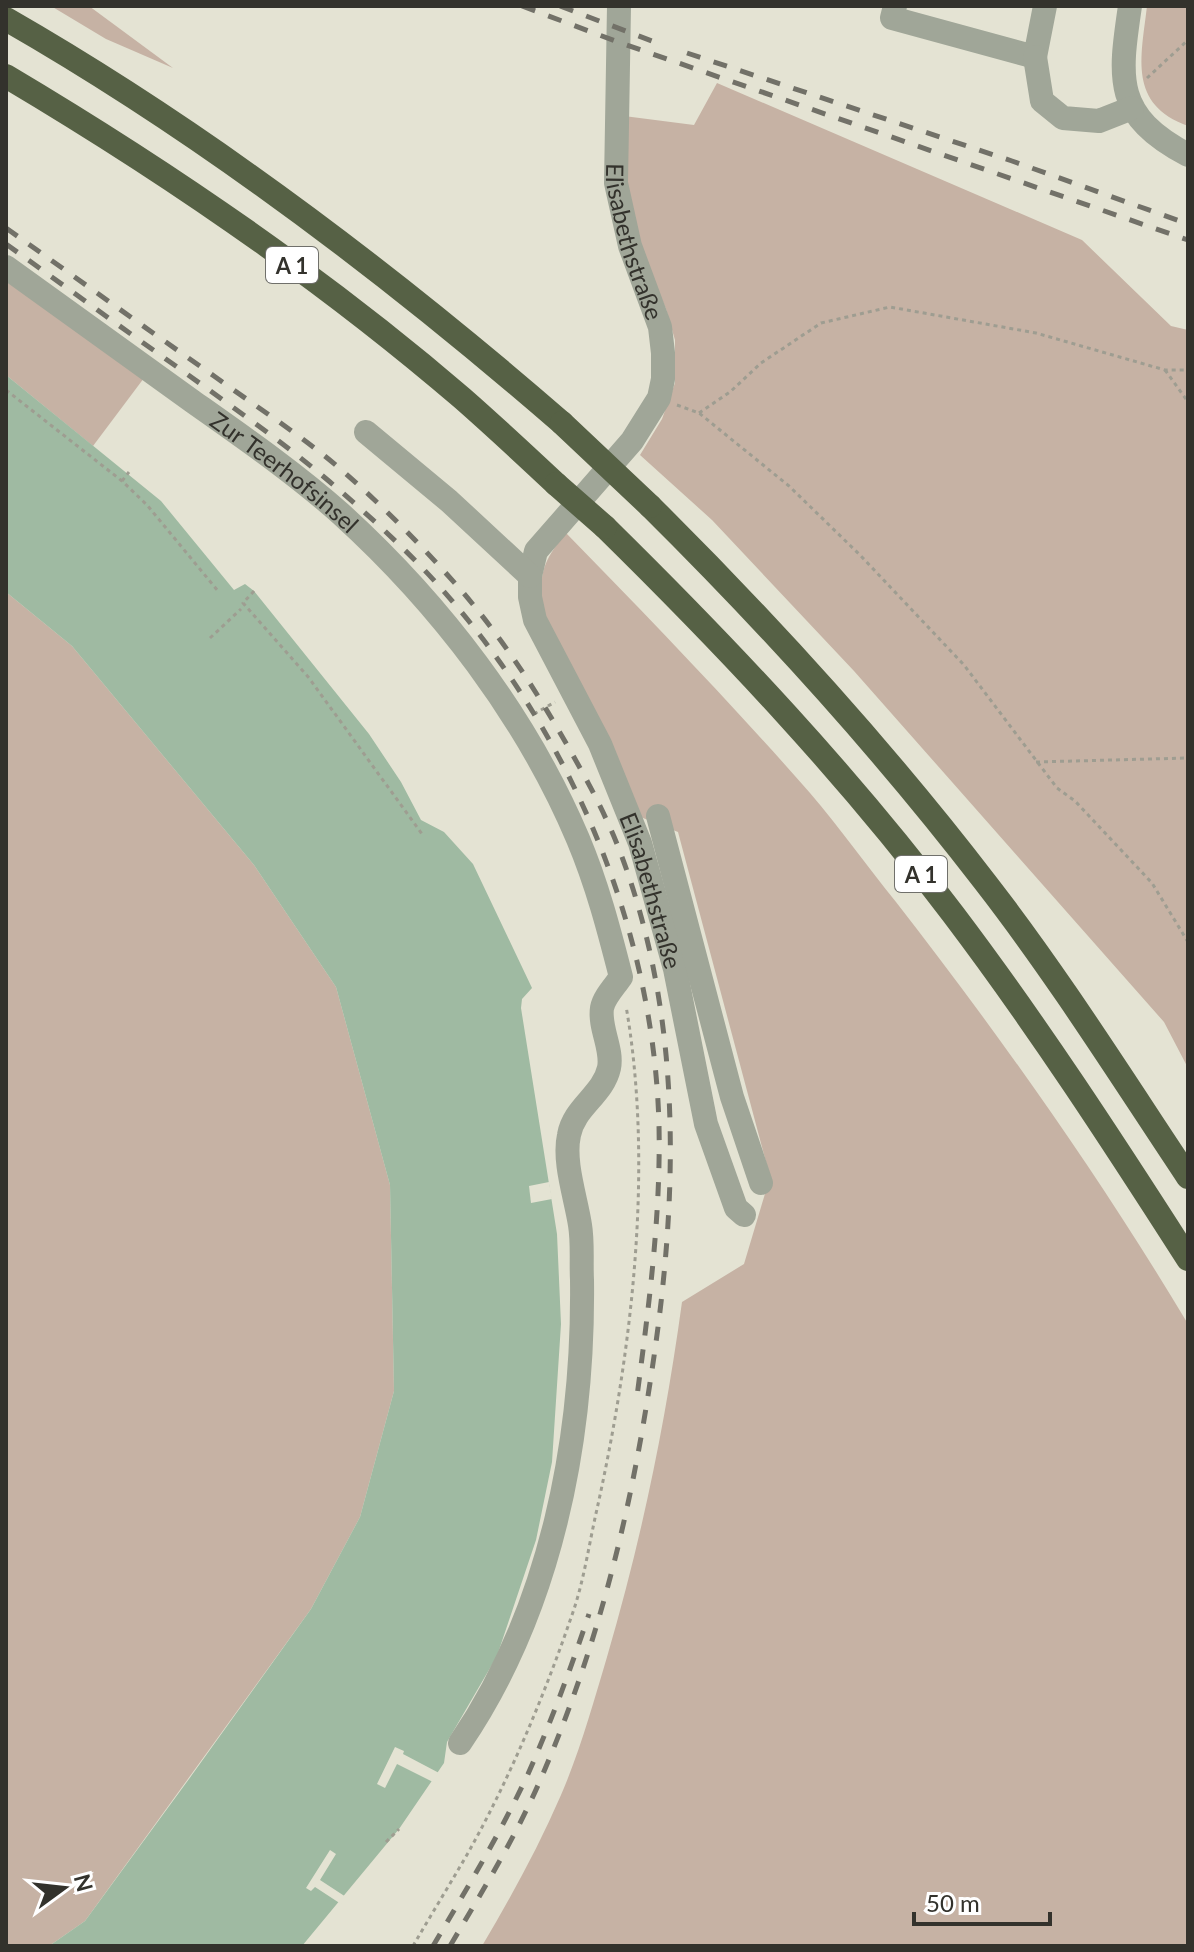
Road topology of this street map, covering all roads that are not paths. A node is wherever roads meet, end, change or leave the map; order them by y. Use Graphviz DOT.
graph roads {
  1 [pos="619,6"];
  2 [pos="895,6"];
  3 [pos="1045,6"];
  4 [pos="1130,6"];
  5 [pos="6,19"];
  6 [pos="1035,57"];
  7 [pos="6,76"];
  8 [pos="1132,108"];
  9 [pos="1188,155"];
  10 [pos="6,267"];
  11 [pos="366,432"];
  12 [pos="530,576"];
  13 [pos="658,816"];
  14 [pos="1188,1177"];
  15 [pos="761,1183"];
  16 [pos="744,1215"];
  17 [pos="1188,1259"];
  18 [pos="460,1743"];
  1 -- 12 [label="street, Elisabethstraße"];
  2 -- 6 [label="street"];
  3 -- 6 [label="street"];
  4 -- 8 [label="street"];
  5 -- 14 [label="highway, A 1, bridge"];
  6 -- 8 [label="street"];
  7 -- 17 [label="highway, A 1, bridge"];
  8 -- 9 [label="street"];
  10 -- 18 [label="street, Zur Teerhofsinsel"];
  11 -- 12 [label="street"];
  12 -- 16 [label="street, Elisabethstraße"];
  13 -- 15 [label="street"];
}
